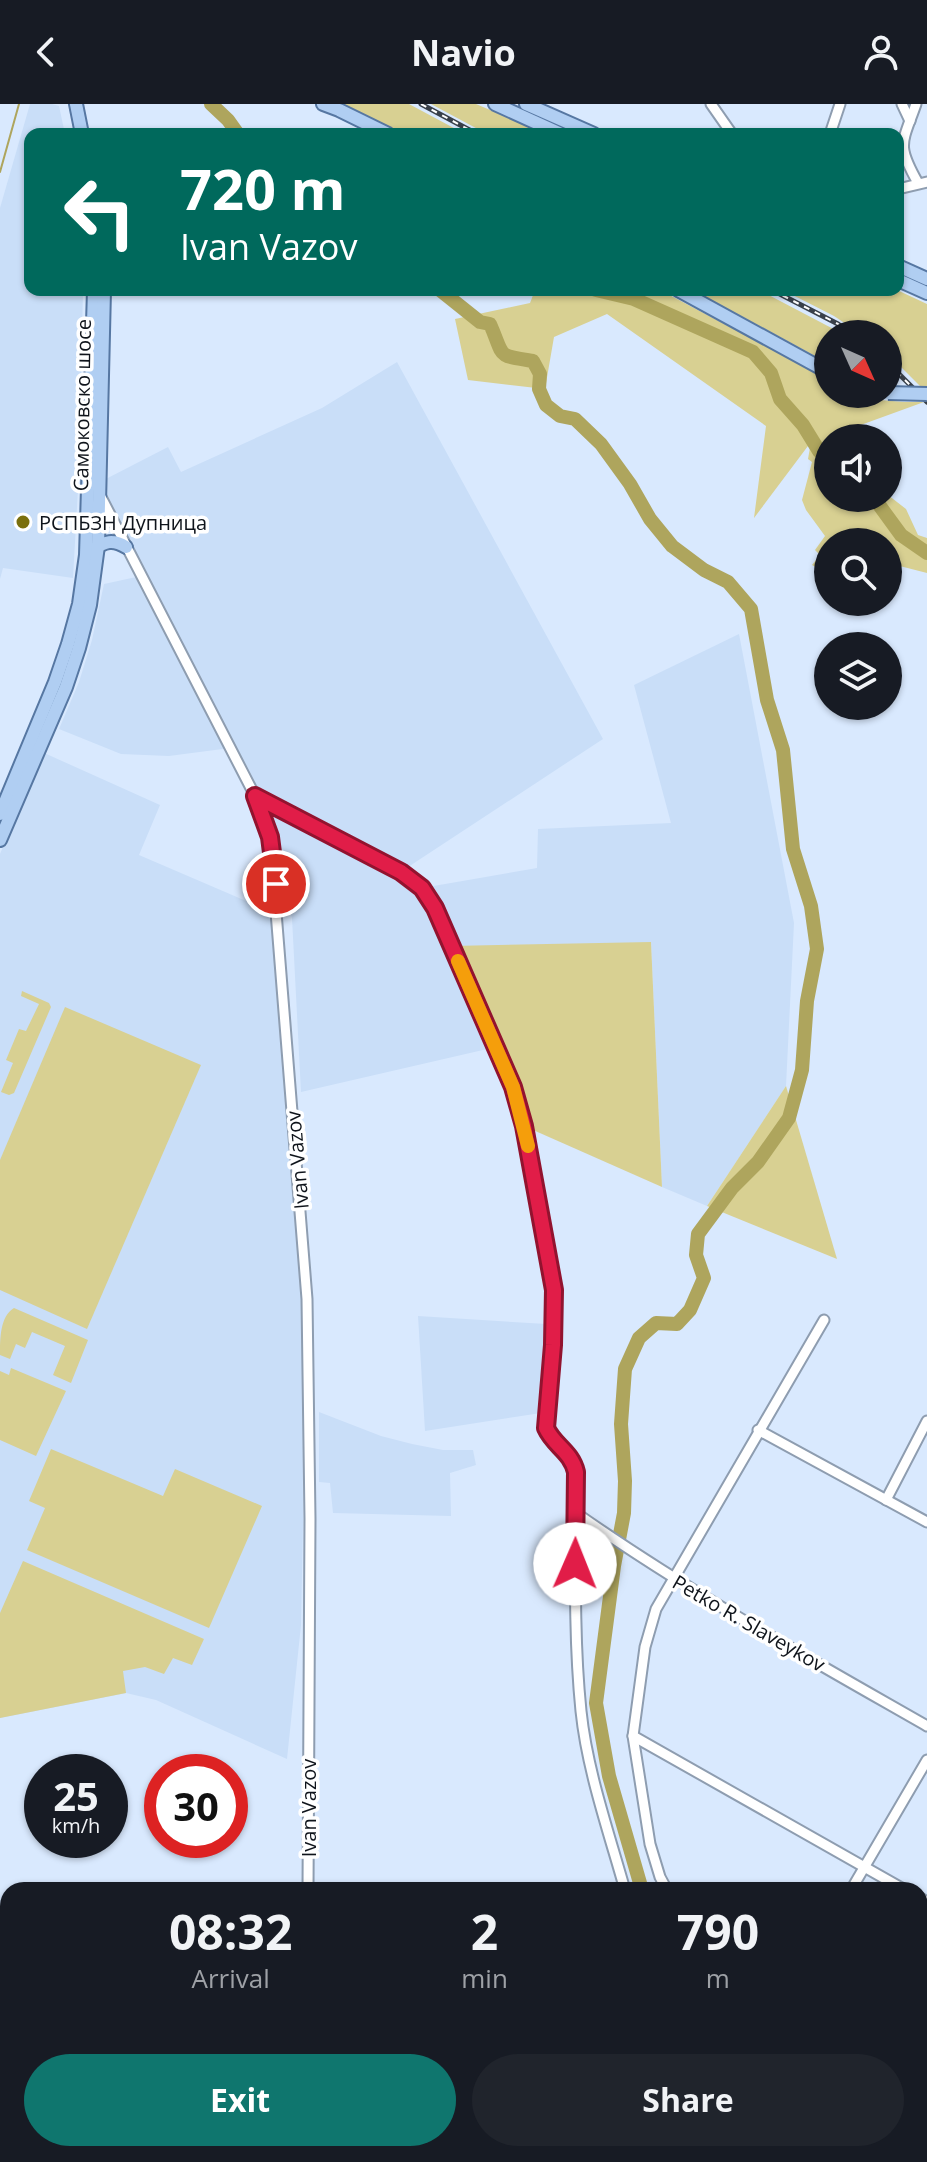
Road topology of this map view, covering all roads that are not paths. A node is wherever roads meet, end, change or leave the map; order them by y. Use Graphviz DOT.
graph roads {
  1 [pos="76,104"];
  2 [pos="323,104"];
  3 [pos="495,104"];
  4 [pos="526,104"];
  5 [pos="711,104"];
  6 [pos="840,104"];
  7 [pos="902,104"];
  8 [pos="916,104"];
  9 [pos="910,121"];
  10 [pos="81,128"];
  11 [pos="376,128"];
  12 [pos="548,128"];
  13 [pos="580,128"];
  14 [pos="728,128"];
  15 [pos="832,128"];
  16 [pos="904,136"];
  17 [pos="904,154"];
  18 [pos="922,183"];
  19 [pos="904,271"];
  20 [pos="904,282"];
  21 [pos="926,289"];
  22 [pos="94,296"];
  23 [pos="104,296"];
  24 [pos="689,296"];
  25 [pos="814,364"];
  26 [pos="902,393"];
  27 [pos="927,394"];
  28 [pos="89,474"];
  29 [pos="100,494"];
  30 [pos="98,546"];
  31 [pos="126,547"];
  32 [pos="86,555"];
  33 [pos="255,796"];
  34 [pos="0,814"];
  35 [pos="0,840"];
  36 [pos="824,1320"];
  37 [pos="927,1421"];
  38 [pos="758,1430"];
  39 [pos="886,1500"];
  40 [pos="576,1513"];
  41 [pos="927,1522"];
  42 [pos="672,1578"];
  43 [pos="927,1726"];
  44 [pos="633,1736"];
  45 [pos="927,1760"];
  46 [pos="864,1867"];
  47 [pos="308,1882"];
  48 [pos="623,1882"];
  49 [pos="663,1882"];
  50 [pos="856,1882"];
  51 [pos="891,1882"];
  1 -- 10 [label="main road"];
  2 -- 11 [label="main road"];
  3 -- 12 [label="main road"];
  4 -- 13 [label="main road"];
  5 -- 14 [label="street"];
  6 -- 15 [label="street"];
  7 -- 9 [label="street"];
  8 -- 9 [label="street"];
  9 -- 16 [label="street"];
  17 -- 18 [label="street"];
  19 -- 21 [label="main road"];
  20 -- 21 [label="main road"];
  22 -- 28 [label="main road, Самоковско шосе"];
  23 -- 29 [label="main road, Самоковско шосе"];
  24 -- 25 [label="main road"];
  26 -- 27 [label="main road, bridge"];
  28 -- 29 [label="street, Ivan Vazov"];
  28 -- 32 [label="main road, Самоковско шосе"];
  29 -- 30 [label="main road, Самоковско шосе"];
  29 -- 31 [label="street, Ivan Vazov"];
  30 -- 31 [label="main road"];
  30 -- 32 [label="main road"];
  30 -- 35 [label="main road, Самоковско шосе"];
  31 -- 33 [label="street, Ivan Vazov"];
  32 -- 34 [label="main road, Самоковско шосе"];
  33 -- 40 [label="street"];
  33 -- 47 [label="street, Ivan Vazov"];
  36 -- 38 [label="street"];
  37 -- 39 [label="street"];
  38 -- 39 [label="street"];
  38 -- 42 [label="street"];
  39 -- 41 [label="street"];
  40 -- 42 [label="street, Petko R. Slaveykov"];
  40 -- 48 [label="street"];
  42 -- 43 [label="street, Petko R. Slaveykov"];
  42 -- 44 [label="street"];
  44 -- 46 [label="street"];
  44 -- 49 [label="street"];
  45 -- 46 [label="street"];
  46 -- 50 [label="street"];
  46 -- 51 [label="street"];
}
